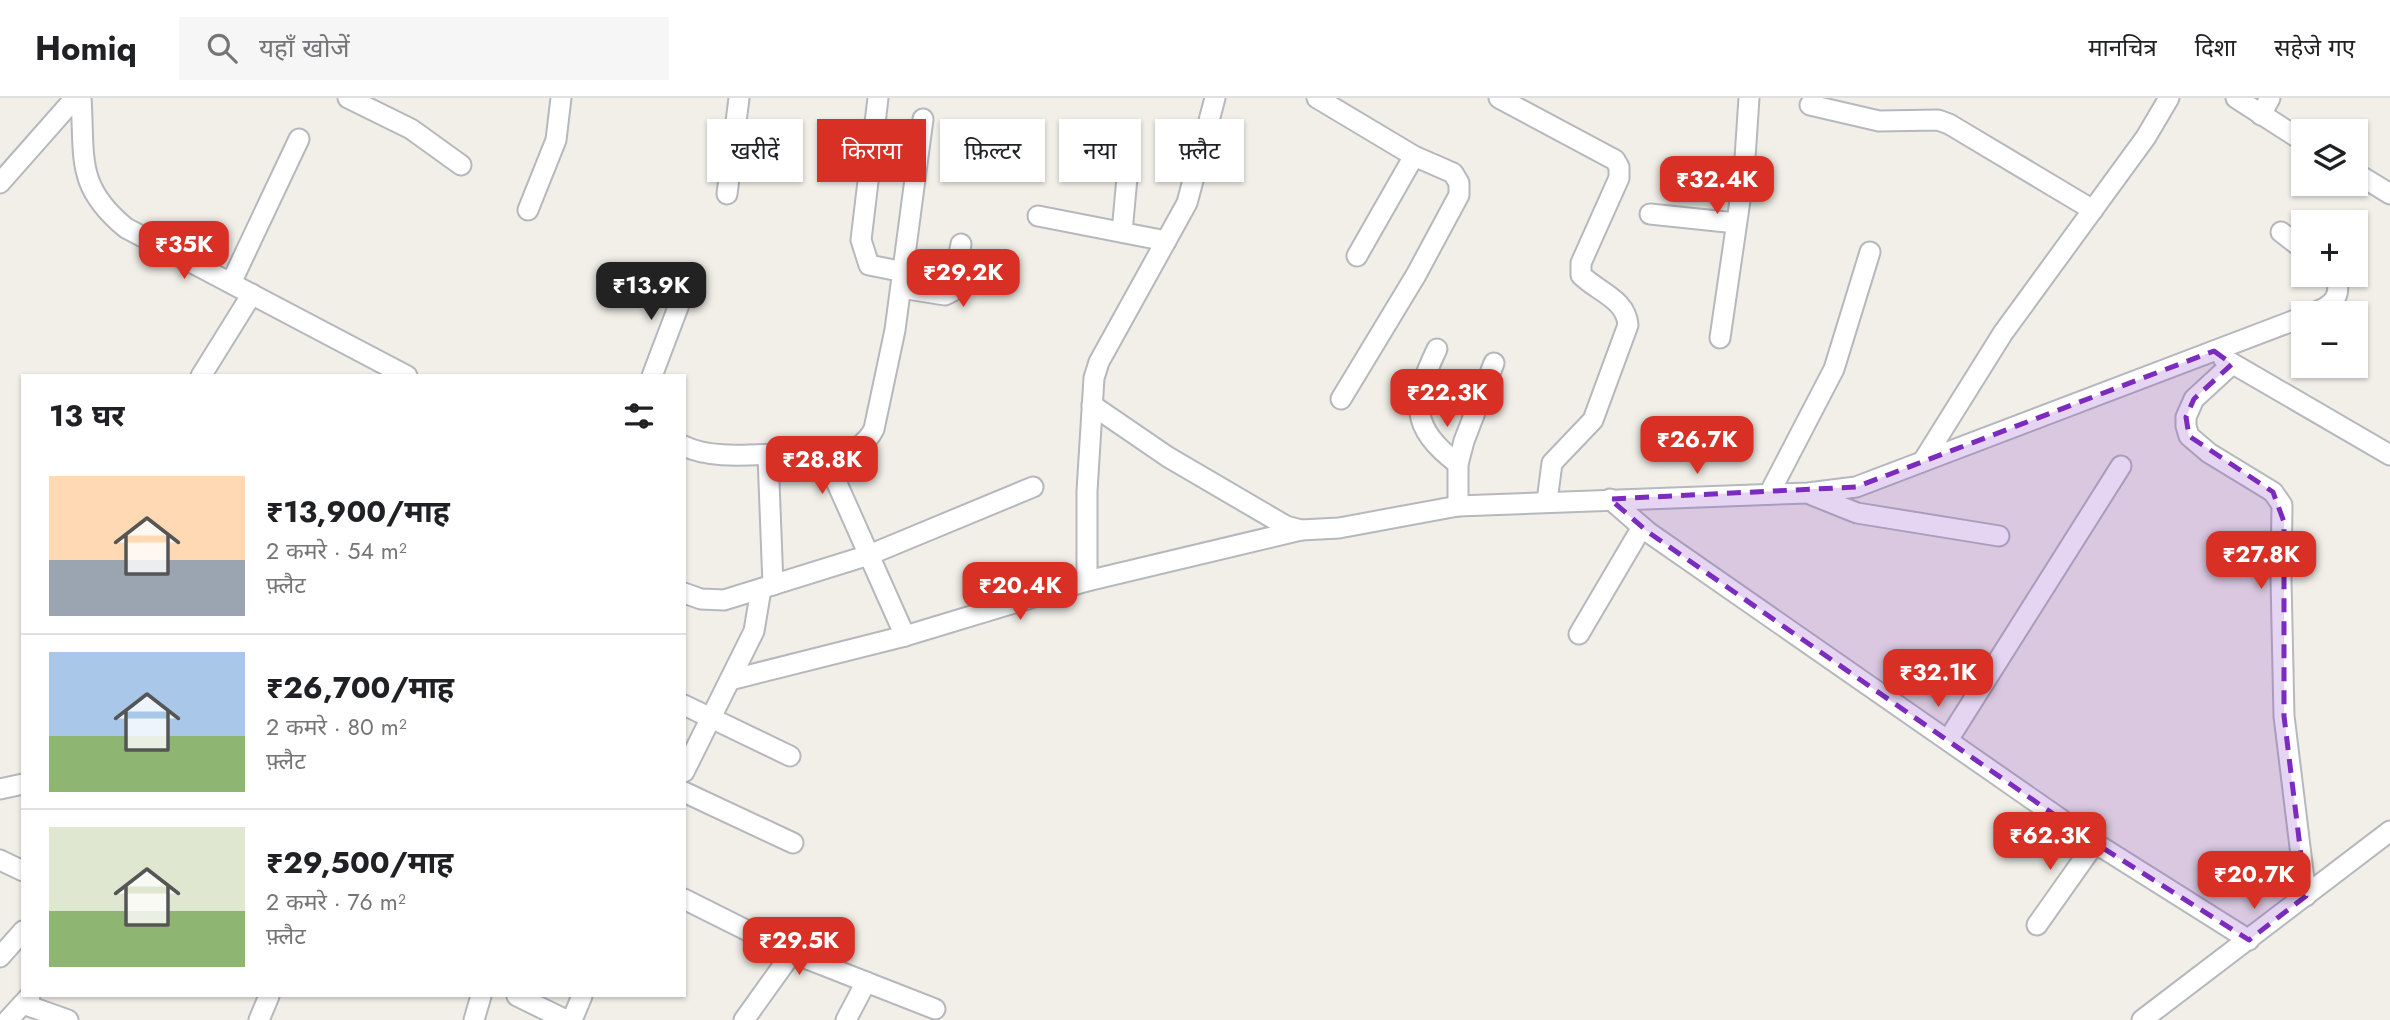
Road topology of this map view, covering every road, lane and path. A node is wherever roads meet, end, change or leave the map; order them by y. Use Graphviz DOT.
graph roads {
  1 [pos="75,98"];
  2 [pos="81,98"];
  3 [pos="348,98"];
  4 [pos="561,98"];
  5 [pos="739,98"];
  6 [pos="878,98"];
  7 [pos="1215,98"];
  8 [pos="1317,98"];
  9 [pos="1499,98"];
  10 [pos="1749,98"];
  11 [pos="2169,98"];
  12 [pos="2236,98"];
  13 [pos="1810,105"];
  14 [pos="2265,106"];
  15 [pos="2291,130"];
  16 [pos="299,139"];
  17 [pos="1414,156"];
  18 [pos="461,165"];
  19 [pos="2368,180"];
  20 [pos="915,182"];
  21 [pos="1127,182"];
  22 [pos="0,183"];
  23 [pos="727,194"];
  24 [pos="2390,194"];
  25 [pos="528,210"];
  26 [pos="2093,210"];
  27 [pos="1650,214"];
  28 [pos="1038,216"];
  29 [pos="1736,223"];
  30 [pos="1122,232"];
  31 [pos="2281,232"];
  32 [pos="2291,239"];
  33 [pos="1167,241"];
  34 [pos="961,244"];
  35 [pos="1870,252"];
  36 [pos="1357,256"];
  37 [pos="902,280"];
  38 [pos="688,281"];
  39 [pos="231,283"];
  40 [pos="252,294"];
  41 [pos="2291,322"];
  42 [pos="1720,338"];
  43 [pos="1437,349"];
  44 [pos="2214,351"];
  45 [pos="1494,363"];
  46 [pos="2232,364"];
  47 [pos="202,374"];
  48 [pos="402,374"];
  49 [pos="653,374"];
  50 [pos="1341,399"];
  51 [pos="1091,405"];
  52 [pos="686,447"];
  53 [pos="2390,455"];
  54 [pos="768,456"];
  55 [pos="827,461"];
  56 [pos="1923,461"];
  57 [pos="1458,464"];
  58 [pos="2121,466"];
  59 [pos="1033,486"];
  60 [pos="1808,493"];
  61 [pos="1769,494"];
  62 [pos="1610,499"];
  63 [pos="1547,501"];
  64 [pos="1458,506"];
  65 [pos="1642,527"];
  66 [pos="1301,530"];
  67 [pos="1999,536"];
  68 [pos="869,555"];
  69 [pos="1087,581"];
  70 [pos="767,587"];
  71 [pos="686,594"];
  72 [pos="1579,634"];
  73 [pos="905,636"];
  74 [pos="730,680"];
  75 [pos="686,706"];
  76 [pos="711,717"];
  77 [pos="1948,740"];
  78 [pos="790,756"];
  79 [pos="686,768"];
  80 [pos="21,784"];
  81 [pos="0,789"];
  82 [pos="686,793"];
  83 [pos="2390,831"];
  84 [pos="2095,843"];
  85 [pos="793,844"];
  86 [pos="0,860"];
  87 [pos="21,871"];
  88 [pos="2306,896"];
  89 [pos="686,900"];
  90 [pos="2037,925"];
  91 [pos="21,932"];
  92 [pos="2249,940"];
  93 [pos="792,953"];
  94 [pos="0,957"];
  95 [pos="866,982"];
  96 [pos="270,997"];
  97 [pos="481,997"];
  98 [pos="519,997"];
  99 [pos="582,997"];
  100 [pos="27,1000"];
  101 [pos="936,1009"];
  102 [pos="8,1020"];
  103 [pos="68,1020"];
  104 [pos="259,1020"];
  105 [pos="474,1020"];
  106 [pos="566,1020"];
  107 [pos="572,1020"];
  108 [pos="744,1020"];
  109 [pos="846,1020"];
  110 [pos="2142,1020"];
  1 -- 22 [label="street"];
  2 -- 39 [label="street"];
  3 -- 18 [label="street"];
  4 -- 25 [label="street"];
  5 -- 23 [label="street"];
  6 -- 37 [label="street"];
  7 -- 33 [label="street"];
  8 -- 17 [label="street"];
  9 -- 63 [label="street"];
  10 -- 29 [label="street"];
  11 -- 26 [label="street"];
  12 -- 14 [label="street"];
  13 -- 26 [label="street"];
  14 -- 15 [label="street"];
  16 -- 39 [label="street"];
  17 -- 36 [label="street"];
  17 -- 50 [label="street"];
  19 -- 24 [label="street"];
  20 -- 37 [label="street"];
  21 -- 30 [label="street"];
  26 -- 56 [label="street"];
  27 -- 29 [label="street"];
  28 -- 30 [label="street"];
  29 -- 42 [label="street"];
  30 -- 33 [label="street"];
  31 -- 32 [label="street"];
  33 -- 51 [label="street"];
  34 -- 37 [label="street"];
  35 -- 61 [label="street"];
  37 -- 55 [label="street"];
  38 -- 49 [label="street"];
  39 -- 40 [label="street"];
  40 -- 47 [label="street"];
  40 -- 48 [label="street"];
  41 -- 44 [label="street"];
  43 -- 57 [label="street"];
  44 -- 46 [label="street"];
  44 -- 56 [label="street"];
  45 -- 57 [label="street"];
  46 -- 53 [label="street"];
  46 -- 88 [label="street"];
  51 -- 66 [label="street"];
  51 -- 69 [label="street"];
  52 -- 54 [label="street"];
  54 -- 55 [label="street"];
  54 -- 70 [label="street"];
  55 -- 68 [label="street"];
  56 -- 60 [label="street"];
  57 -- 64 [label="street"];
  58 -- 77 [label="street"];
  59 -- 68 [label="street"];
  60 -- 61 [label="street"];
  60 -- 67 [label="street"];
  61 -- 62 [label="street"];
  62 -- 63 [label="street"];
  62 -- 65 [label="street"];
  63 -- 64 [label="street"];
  64 -- 66 [label="street"];
  65 -- 72 [label="street"];
  65 -- 77 [label="street"];
  66 -- 69 [label="street"];
  68 -- 70 [label="street"];
  68 -- 73 [label="street"];
  69 -- 73 [label="street"];
  70 -- 71 [label="street"];
  70 -- 74 [label="street"];
  73 -- 74 [label="street"];
  74 -- 76 [label="street"];
  75 -- 76 [label="street"];
  76 -- 78 [label="street"];
  76 -- 79 [label="street"];
  77 -- 84 [label="street"];
  80 -- 81 [label="street"];
  82 -- 85 [label="street"];
  83 -- 88 [label="street"];
  84 -- 90 [label="street"];
  84 -- 92 [label="street"];
  86 -- 87 [label="street"];
  88 -- 92 [label="street"];
  89 -- 93 [label="street"];
  91 -- 94 [label="street"];
  92 -- 110 [label="street"];
  93 -- 95 [label="street"];
  93 -- 108 [label="street"];
  95 -- 101 [label="street"];
  95 -- 109 [label="street"];
  96 -- 104 [label="street"];
  97 -- 105 [label="street"];
  98 -- 106 [label="street"];
  99 -- 107 [label="street"];
  100 -- 102 [label="street"];
  100 -- 103 [label="street"];
}
